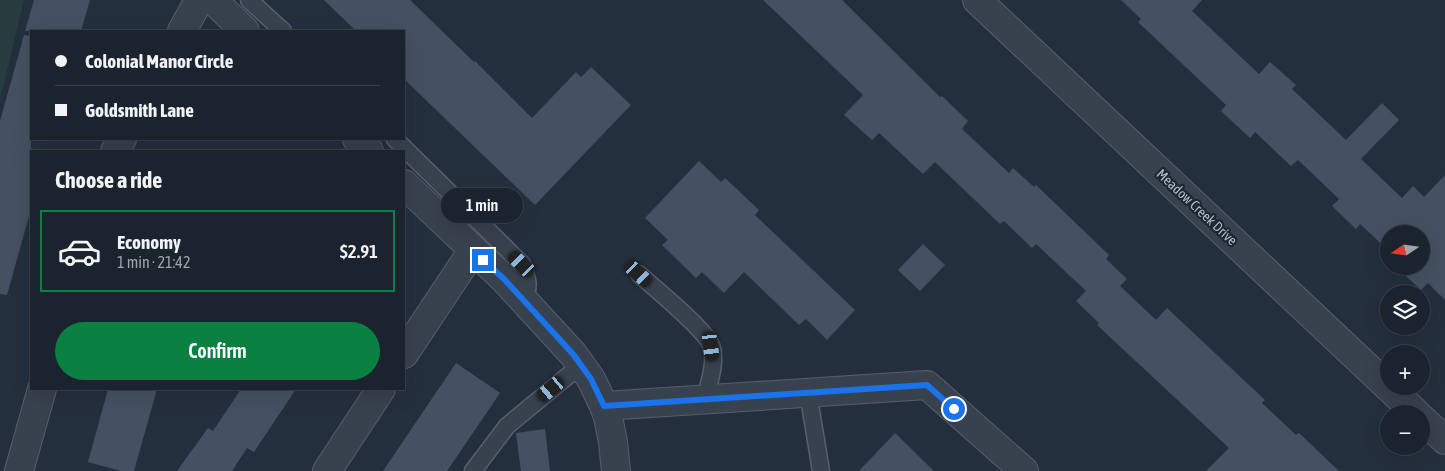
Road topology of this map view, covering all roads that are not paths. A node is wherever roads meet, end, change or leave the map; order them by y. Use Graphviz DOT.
graph roads {
  1 [pos="199,0"];
  2 [pos="213,0"];
  3 [pos="249,0"];
  4 [pos="977,0"];
  5 [pos="183,30"];
  6 [pos="244,30"];
  7 [pos="281,30"];
  8 [pos="358,140"];
  9 [pos="397,140"];
  10 [pos="369,150"];
  11 [pos="405,185"];
  12 [pos="473,250"];
  13 [pos="639,274"];
  14 [pos="523,300"];
  15 [pos="405,352"];
  16 [pos="581,365"];
  17 [pos="42,390"];
  18 [pos="380,390"];
  19 [pos="808,392"];
  20 [pos="705,399"];
  21 [pos="1407,405"];
  22 [pos="604,406"];
  23 [pos="1430,426"];
  24 [pos="1445,440"];
  25 [pos="19,471"];
  26 [pos="326,471"];
  27 [pos="473,471"];
  28 [pos="616,471"];
  29 [pos="821,471"];
  30 [pos="1024,471"];
  1 -- 5 [label="street"];
  2 -- 6 [label="street"];
  3 -- 7 [label="lane"];
  4 -- 21 [label="street, Meadow Creek Drive"];
  8 -- 10 [label="street"];
  9 -- 14 [label="lane"];
  11 -- 12 [label="street"];
  12 -- 14 [label="street"];
  12 -- 15 [label="street"];
  13 -- 20 [label="lane"];
  14 -- 16 [label="street"];
  16 -- 22 [label="street"];
  16 -- 27 [label="lane"];
  17 -- 25 [label="street"];
  18 -- 26 [label="street"];
  19 -- 20 [label="street"];
  19 -- 29 [label="lane"];
  19 -- 30 [label="street"];
  20 -- 22 [label="street"];
  22 -- 28 [label="street"];
  23 -- 24 [label="street"];
}
